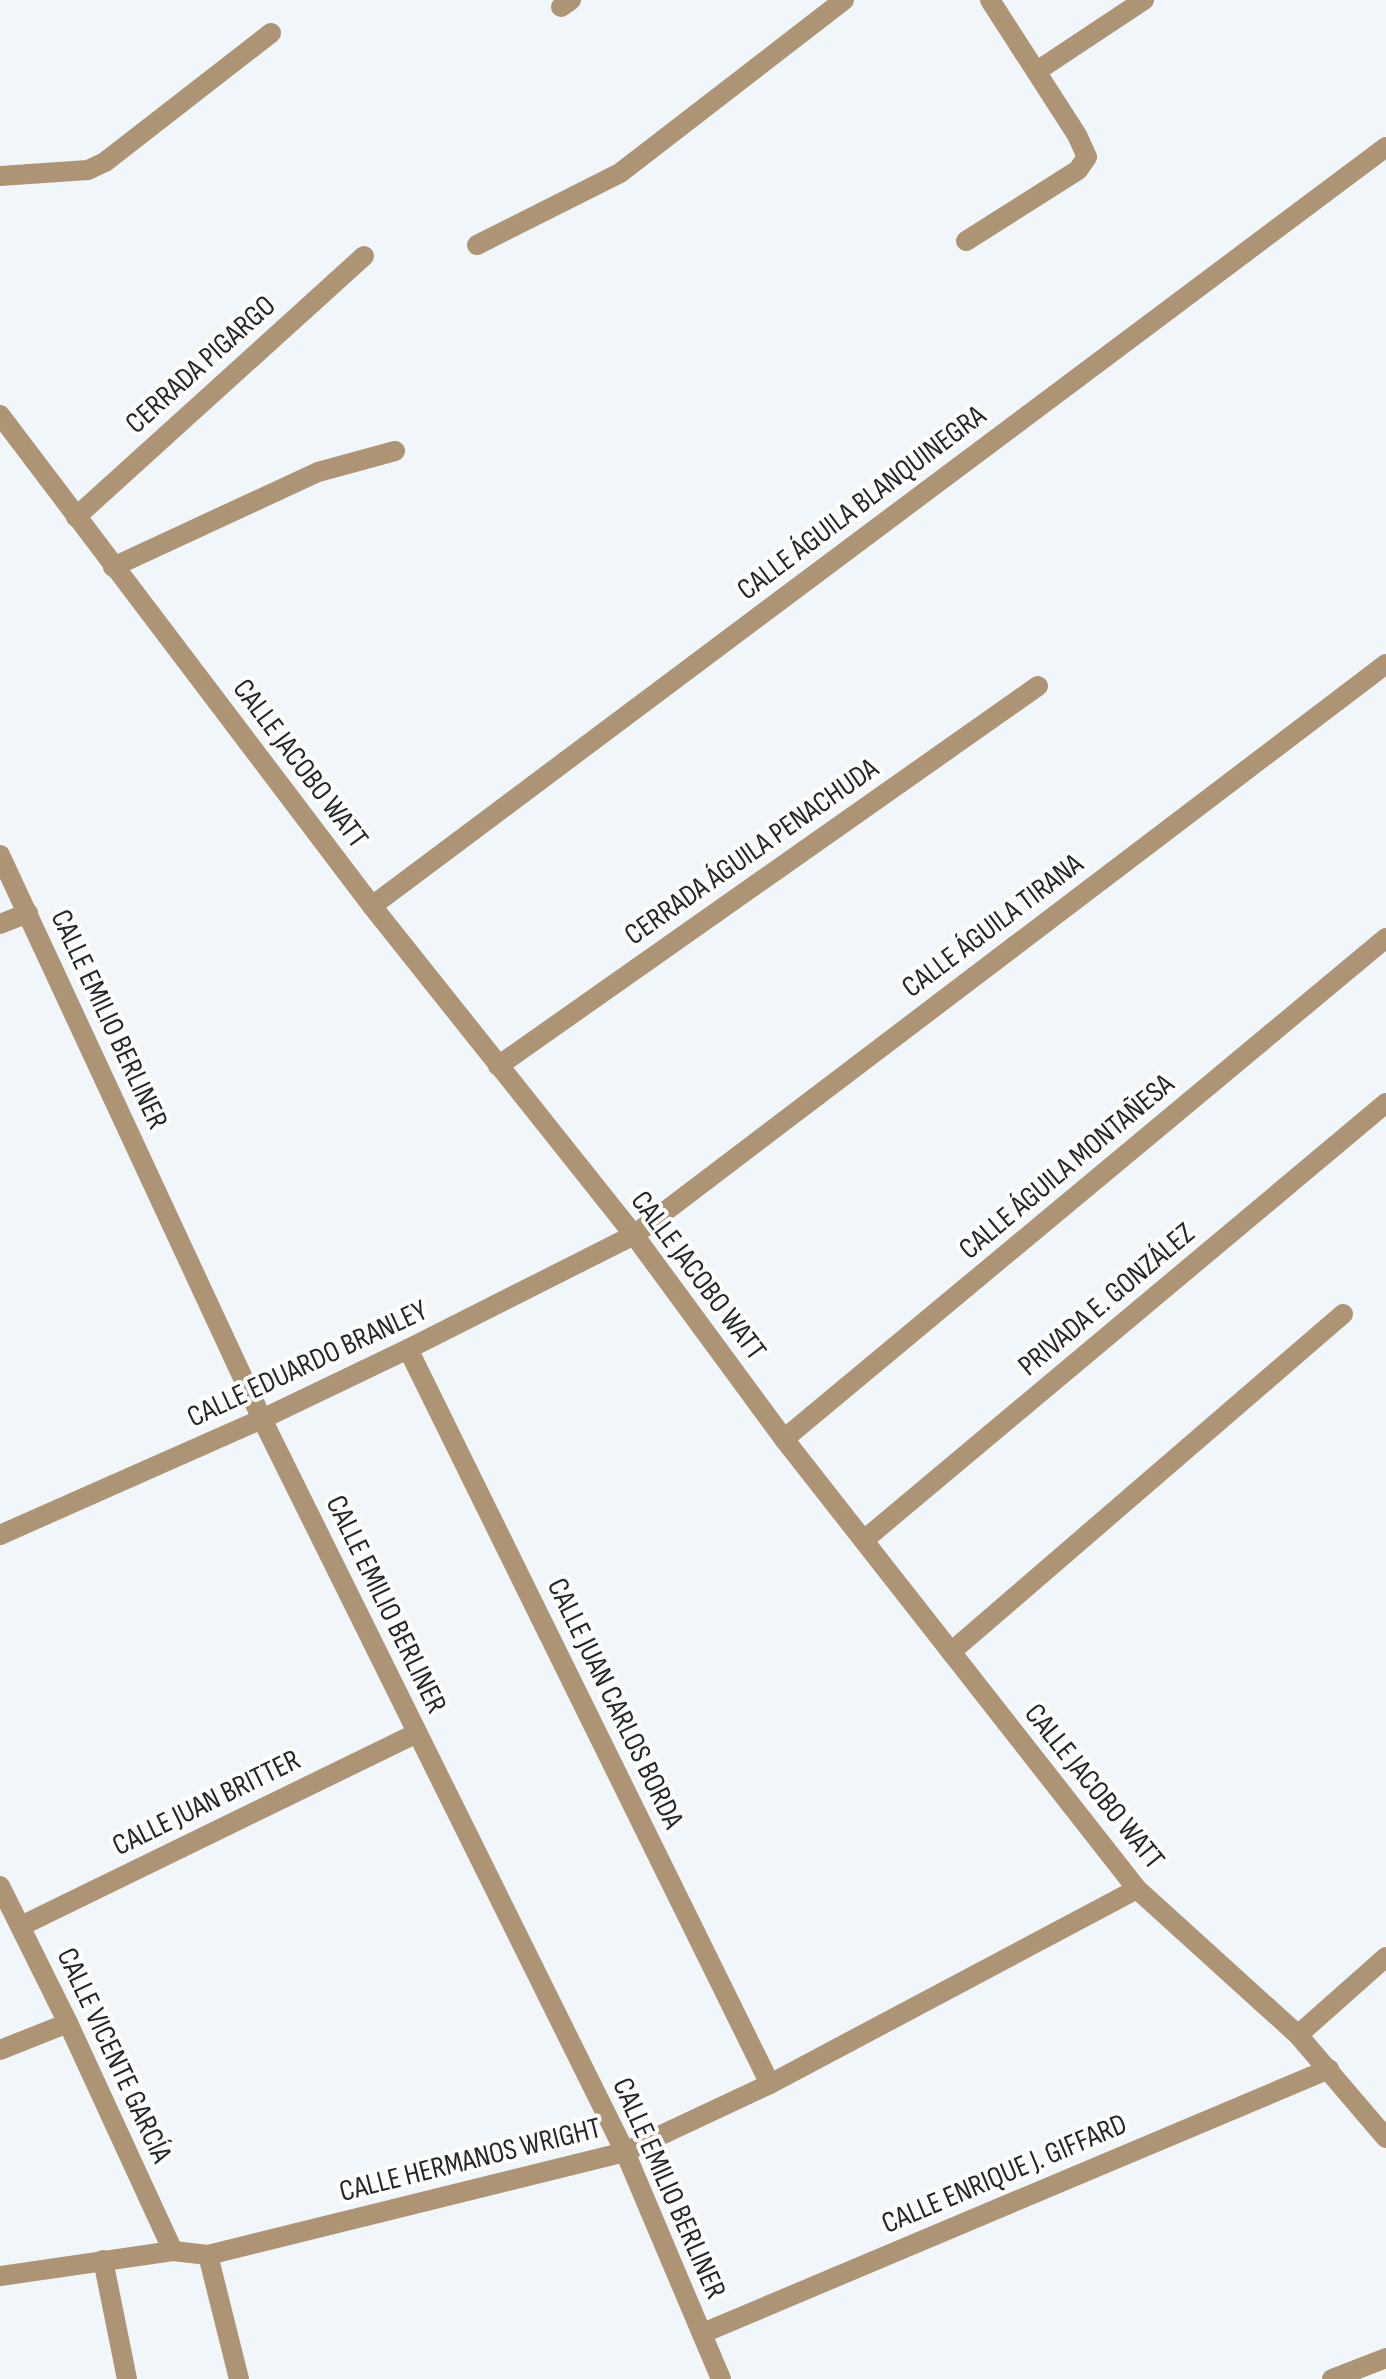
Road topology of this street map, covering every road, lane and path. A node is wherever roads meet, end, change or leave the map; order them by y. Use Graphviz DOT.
graph roads {
  1 [pos="844,0"];
  2 [pos="990,0"];
  3 [pos="1144,0"];
  4 [pos="271,33"];
  5 [pos="1037,71"];
  6 [pos="1386,147"];
  7 [pos="0,176"];
  8 [pos="966,241"];
  9 [pos="477,245"];
  10 [pos="364,256"];
  11 [pos="0,415"];
  12 [pos="395,451"];
  13 [pos="76,517"];
  14 [pos="113,567"];
  15 [pos="1386,664"];
  16 [pos="1038,686"];
  17 [pos="0,855"];
  18 [pos="372,906"];
  19 [pos="28,913"];
  20 [pos="0,924"];
  21 [pos="1386,938"];
  22 [pos="498,1066"];
  23 [pos="1386,1103"];
  24 [pos="634,1235"];
  25 [pos="1343,1314"];
  26 [pos="408,1349"];
  27 [pos="262,1419"];
  28 [pos="784,1439"];
  29 [pos="0,1535"];
  30 [pos="864,1540"];
  31 [pos="951,1652"];
  32 [pos="417,1733"];
  33 [pos="0,1886"];
  34 [pos="1137,1889"];
  35 [pos="21,1926"];
  36 [pos="1386,1957"];
  37 [pos="68,2023"];
  38 [pos="1298,2035"];
  39 [pos="0,2050"];
  40 [pos="1329,2069"];
  41 [pos="770,2084"];
  42 [pos="1386,2138"];
  43 [pos="625,2152"];
  44 [pos="173,2251"];
  45 [pos="208,2255"];
  46 [pos="103,2260"];
  47 [pos="0,2276"];
  48 [pos="703,2333"];
  49 [pos="1386,2358"];
  50 [pos="127,2379"];
  51 [pos="239,2379"];
  52 [pos="721,2379"];
  53 [pos="1332,2379"];
  1 -- 9 [label="street"];
  2 -- 5 [label="street"];
  3 -- 5 [label="street"];
  4 -- 7 [label="street"];
  5 -- 8 [label="street"];
  6 -- 18 [label="street, CALLE ÁGUILA BLANQUINEGRA"];
  10 -- 13 [label="street, CERRADA PIGARGO"];
  11 -- 13 [label="street, CALLE JACOBO WATT"];
  12 -- 14 [label="street"];
  13 -- 14 [label="street, CALLE JACOBO WATT"];
  14 -- 18 [label="street, CALLE JACOBO WATT"];
  15 -- 24 [label="street, CALLE ÁGUILA TIRANA"];
  16 -- 22 [label="street, CERRADA ÁGUILA PENACHUDA"];
  17 -- 19 [label="street, CALLE EMILIO BERLINER"];
  18 -- 22 [label="street, CALLE JACOBO WATT"];
  19 -- 20 [label="street"];
  19 -- 27 [label="street, CALLE EMILIO BERLINER"];
  21 -- 28 [label="street, CALLE ÁGUILA MONTAÑESA"];
  22 -- 24 [label="street, CALLE JACOBO WATT"];
  23 -- 30 [label="street, PRIVADA E. GONZÁLEZ"];
  24 -- 26 [label="street, CALLE EDUARDO BRANLEY"];
  24 -- 28 [label="street, CALLE JACOBO WATT"];
  25 -- 31 [label="street"];
  26 -- 27 [label="street, CALLE EDUARDO BRANLEY"];
  26 -- 41 [label="street, CALLE JUAN CARLOS BORDA"];
  27 -- 29 [label="street, CALLE EDUARDO BRANLEY"];
  27 -- 32 [label="street, CALLE EMILIO BERLINER"];
  28 -- 30 [label="street, CALLE JACOBO WATT"];
  30 -- 31 [label="street, CALLE JACOBO WATT"];
  31 -- 34 [label="street, CALLE JACOBO WATT"];
  32 -- 35 [label="street, CALLE JUAN BRITTER"];
  32 -- 43 [label="street, CALLE EMILIO BERLINER"];
  33 -- 35 [label="street, CALLE VICENTE GARCÍA"];
  34 -- 38 [label="street, CALLE JACOBO WATT"];
  34 -- 41 [label="street, CALLE HERMANOS WRIGHT"];
  35 -- 37 [label="street, CALLE VICENTE GARCÍA"];
  36 -- 38 [label="street"];
  37 -- 39 [label="street"];
  37 -- 44 [label="street, CALLE VICENTE GARCÍA"];
  38 -- 40 [label="street, CALLE JACOBO WATT"];
  40 -- 42 [label="street, CALLE JACOBO WATT"];
  40 -- 48 [label="street, CALLE ENRIQUE J. GIFFARD"];
  41 -- 43 [label="street, CALLE HERMANOS WRIGHT"];
  43 -- 45 [label="street, CALLE HERMANOS WRIGHT"];
  43 -- 48 [label="street, CALLE EMILIO BERLINER"];
  44 -- 45 [label="street, CALLE HERMANOS WRIGHT"];
  44 -- 46 [label="street, CALLE HERMANOS WRIGHT"];
  45 -- 51 [label="street"];
  46 -- 47 [label="street, CALLE HERMANOS WRIGHT"];
  46 -- 50 [label="street"];
  48 -- 52 [label="street, CALLE EMILIO BERLINER"];
  49 -- 53 [label="street"];
}
